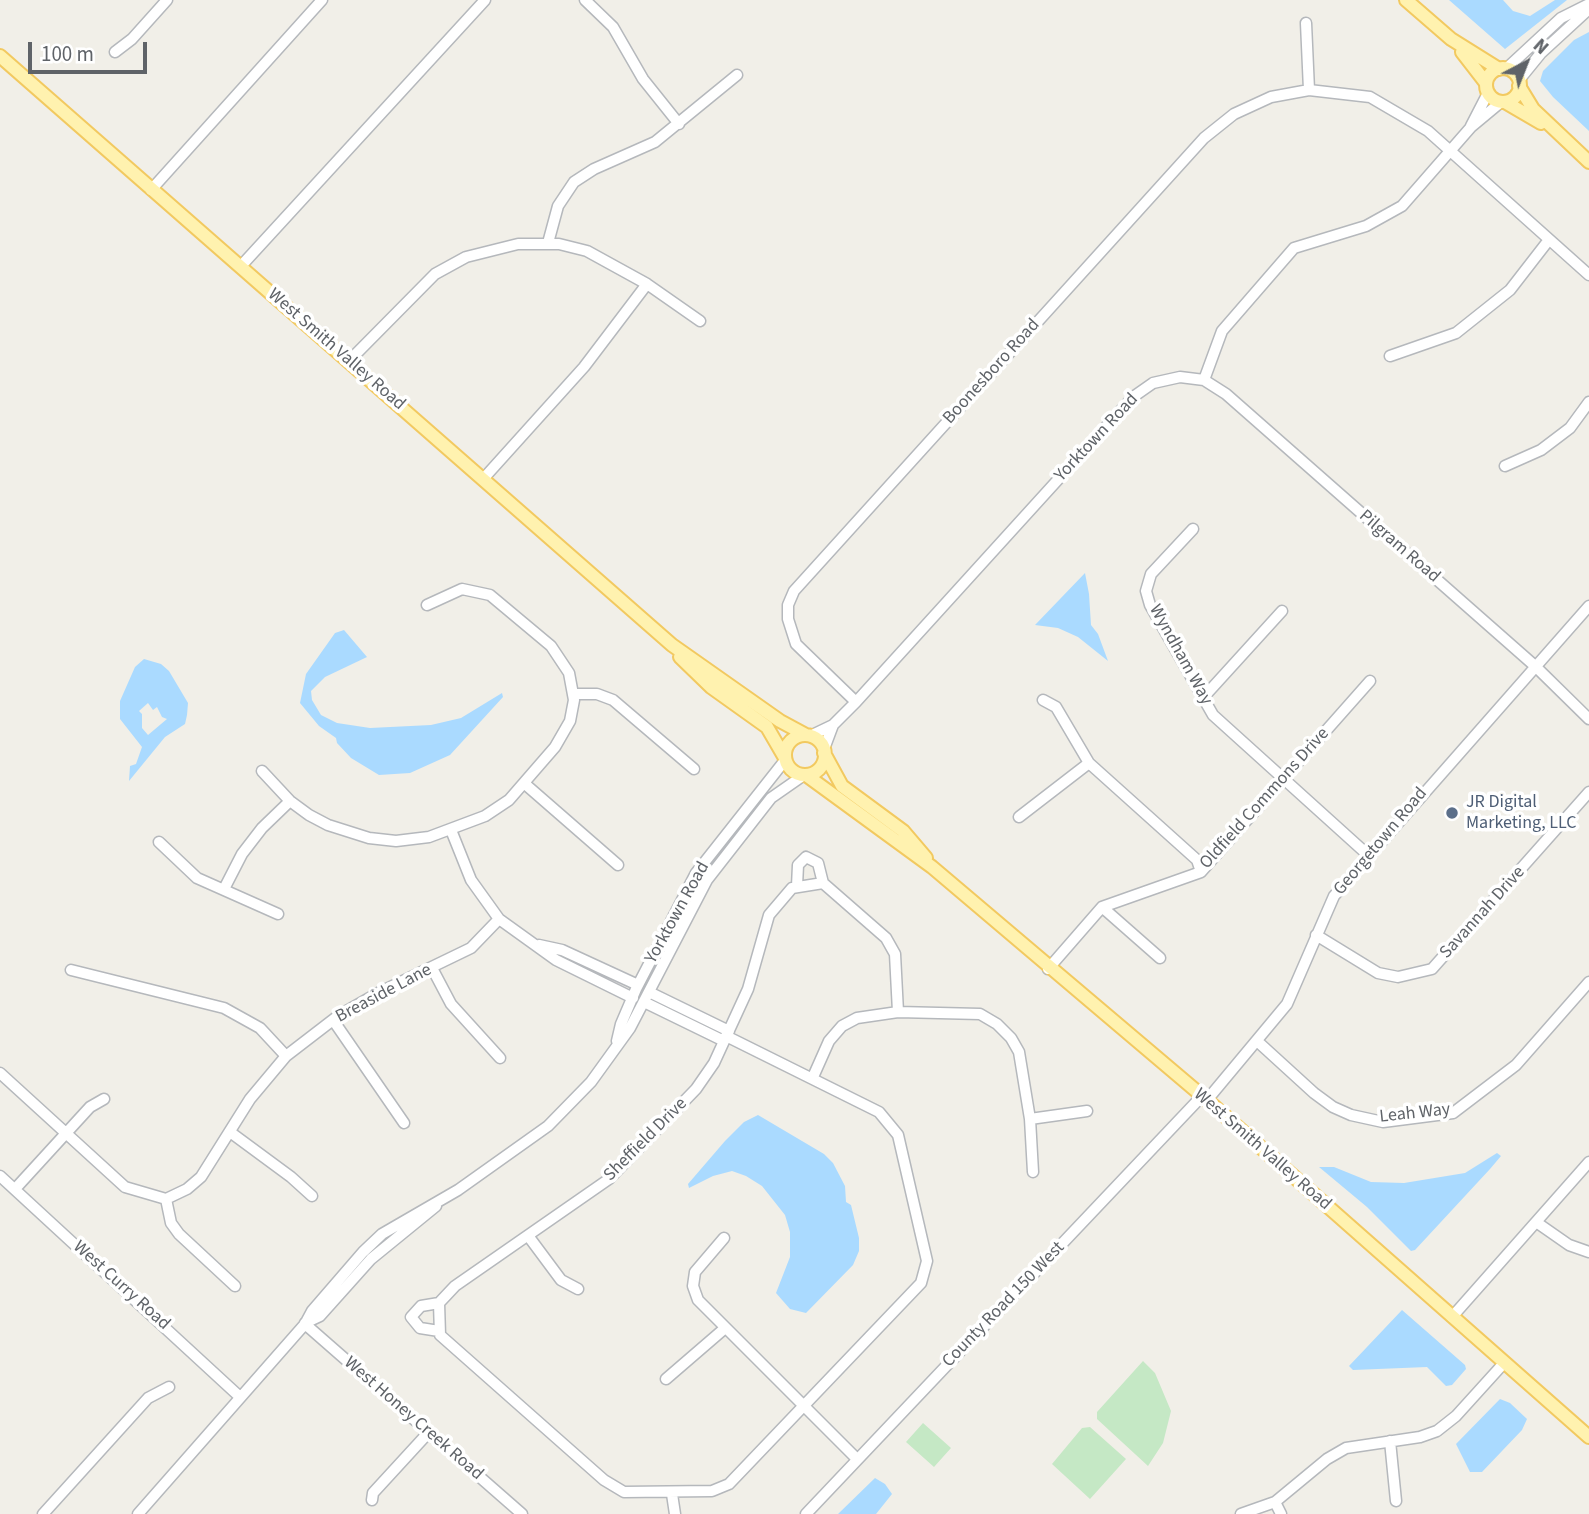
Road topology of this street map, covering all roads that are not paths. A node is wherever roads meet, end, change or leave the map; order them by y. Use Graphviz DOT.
graph roads {
  1 [pos="167,0"];
  2 [pos="322,0"];
  3 [pos="485,0"];
  4 [pos="586,0"];
  5 [pos="1406,0"];
  6 [pos="1589,7"];
  7 [pos="1306,23"];
  8 [pos="1451,39"];
  9 [pos="115,52"];
  10 [pos="0,56"];
  11 [pos="1502,69"];
  12 [pos="737,75"];
  13 [pos="1519,83"];
  14 [pos="1487,88"];
  15 [pos="1310,90"];
  16 [pos="1503,102"];
  17 [pos="679,124"];
  18 [pos="1471,127"];
  19 [pos="1553,129"];
  20 [pos="1451,150"];
  21 [pos="1589,162"];
  22 [pos="151,190"];
  23 [pos="1548,241"];
  24 [pos="548,243"];
  25 [pos="241,267"];
  26 [pos="1589,275"];
  27 [pos="647,284"];
  28 [pos="701,321"];
  29 [pos="1390,356"];
  30 [pos="349,361"];
  31 [pos="1204,380"];
  32 [pos="1589,401"];
  33 [pos="1505,466"];
  34 [pos="484,478"];
  35 [pos="1192,529"];
  36 [pos="427,605"];
  37 [pos="1589,606"];
  38 [pos="1282,611"];
  39 [pos="671,645"];
  40 [pos="1535,666"];
  41 [pos="1370,681"];
  42 [pos="574,694"];
  43 [pos="1202,699"];
  44 [pos="1043,700"];
  45 [pos="856,702"];
  46 [pos="1589,719"];
  47 [pos="833,725"];
  48 [pos="808,736"];
  49 [pos="824,751"];
  50 [pos="786,758"];
  51 [pos="1090,763"];
  52 [pos="694,769"];
  53 [pos="262,771"];
  54 [pos="805,775"];
  55 [pos="1284,780"];
  56 [pos="525,783"];
  57 [pos="1589,792"];
  58 [pos="290,801"];
  59 [pos="1019,817"];
  60 [pos="451,830"];
  61 [pos="159,842"];
  62 [pos="1368,855"];
  63 [pos="618,865"];
  64 [pos="932,867"];
  65 [pos="1201,872"];
  66 [pos="823,883"];
  67 [pos="794,887"];
  68 [pos="224,889"];
  69 [pos="1102,907"];
  70 [pos="278,914"];
  71 [pos="499,919"];
  72 [pos="1316,935"];
  73 [pos="539,945"];
  74 [pos="1160,958"];
  75 [pos="432,968"];
  76 [pos="1048,969"];
  77 [pos="71,970"];
  78 [pos="1589,982"];
  79 [pos="638,985"];
  80 [pos="649,992"];
  81 [pos="632,998"];
  82 [pos="644,1002"];
  83 [pos="898,1012"];
  84 [pos="333,1020"];
  85 [pos="726,1036"];
  86 [pos="1257,1041"];
  87 [pos="616,1045"];
  88 [pos="286,1056"];
  89 [pos="500,1058"];
  90 [pos="0,1073"];
  91 [pos="813,1077"];
  92 [pos="1204,1098"];
  93 [pos="104,1099"];
  94 [pos="1087,1111"];
  95 [pos="1030,1119"];
  96 [pos="404,1124"];
  97 [pos="66,1132"];
  98 [pos="230,1132"];
  99 [pos="1589,1162"];
  100 [pos="1033,1172"];
  101 [pos="0,1176"];
  102 [pos="15,1189"];
  103 [pos="312,1196"];
  104 [pos="166,1199"];
  105 [pos="1536,1222"];
  106 [pos="529,1237"];
  107 [pos="724,1238"];
  108 [pos="1589,1252"];
  109 [pos="235,1286"];
  110 [pos="578,1289"];
  111 [pos="439,1303"];
  112 [pos="1452,1317"];
  113 [pos="305,1324"];
  114 [pos="724,1329"];
  115 [pos="439,1333"];
  116 [pos="1504,1363"];
  117 [pos="666,1379"];
  118 [pos="169,1387"];
  119 [pos="240,1398"];
  120 [pos="805,1406"];
  121 [pos="429,1432"];
  122 [pos="1589,1437"];
  123 [pos="1390,1441"];
  124 [pos="856,1459"];
  125 [pos="672,1494"];
  126 [pos="372,1500"];
  127 [pos="1396,1501"];
  128 [pos="1275,1502"];
  129 [pos="43,1514"];
  130 [pos="138,1514"];
  131 [pos="522,1514"];
  132 [pos="675,1514"];
  133 [pos="806,1514"];
  134 [pos="1241,1514"];
  135 [pos="1282,1514"];
  1 -- 9 [label="street"];
  2 -- 22 [label="street"];
  3 -- 25 [label="street"];
  4 -- 17 [label="street"];
  5 -- 8 [label="main road"];
  6 -- 11 [label="street"];
  6 -- 13 [label="street"];
  7 -- 15 [label="street"];
  8 -- 11 [label="main road"];
  8 -- 14 [label="main road"];
  10 -- 22 [label="main road, West Smith Valley Road"];
  11 -- 13 [label="main road"];
  11 -- 14 [label="main road"];
  12 -- 17 [label="street"];
  13 -- 16 [label="main road"];
  13 -- 19 [label="main road"];
  14 -- 16 [label="main road"];
  14 -- 18 [label="street"];
  15 -- 20 [label="street, Boonesboro Road"];
  15 -- 45 [label="street, Boonesboro Road"];
  16 -- 18 [label="street"];
  16 -- 19 [label="main road"];
  17 -- 24 [label="street"];
  18 -- 20 [label="street"];
  19 -- 21 [label="main road"];
  20 -- 23 [label="street, Boonesboro Road"];
  20 -- 31 [label="street"];
  22 -- 25 [label="main road, West Smith Valley Road"];
  23 -- 26 [label="street, Boonesboro Road"];
  23 -- 29 [label="street"];
  24 -- 27 [label="street"];
  24 -- 30 [label="street"];
  25 -- 30 [label="main road, West Smith Valley Road"];
  27 -- 28 [label="street"];
  27 -- 34 [label="street"];
  30 -- 34 [label="main road, West Smith Valley Road"];
  31 -- 40 [label="street, Pilgram Road"];
  31 -- 45 [label="street, Yorktown Road"];
  32 -- 33 [label="street"];
  34 -- 39 [label="main road, West Smith Valley Road"];
  35 -- 43 [label="street, Wyndham Way"];
  36 -- 42 [label="street"];
  37 -- 40 [label="street, Georgetown Road"];
  38 -- 43 [label="street"];
  39 -- 48 [label="main road, West Smith Valley Road"];
  39 -- 50 [label="main road, West Smith Valley Road"];
  40 -- 46 [label="street, Pilgram Road"];
  40 -- 62 [label="street, Georgetown Road"];
  41 -- 55 [label="street, Oldfield Commons Drive"];
  42 -- 52 [label="street"];
  42 -- 56 [label="street"];
  43 -- 55 [label="street, Wyndham Way"];
  44 -- 51 [label="street"];
  45 -- 47 [label="street, Yorktown Road"];
  47 -- 48 [label="street, Yorktown Road"];
  47 -- 49 [label="street, Yorktown Road"];
  48 -- 49 [label="main road"];
  48 -- 50 [label="main road"];
  49 -- 54 [label="main road"];
  49 -- 64 [label="main road, West Smith Valley Road"];
  50 -- 54 [label="main road"];
  50 -- 79 [label="street, Yorktown Road"];
  51 -- 59 [label="street"];
  51 -- 65 [label="street"];
  53 -- 58 [label="street"];
  54 -- 64 [label="main road, West Smith Valley Road"];
  54 -- 80 [label="street, Yorktown Road"];
  55 -- 62 [label="street, Wyndham Way"];
  55 -- 65 [label="street, Oldfield Commons Drive"];
  56 -- 60 [label="street"];
  56 -- 63 [label="street"];
  57 -- 72 [label="street, Savannah Drive"];
  58 -- 60 [label="street"];
  58 -- 68 [label="street"];
  60 -- 71 [label="street"];
  61 -- 68 [label="street"];
  62 -- 72 [label="street, Georgetown Road"];
  64 -- 76 [label="main road, West Smith Valley Road"];
  65 -- 69 [label="street, Oldfield Commons Drive"];
  66 -- 67 [label="street"];
  66 -- 67 [label="street, Sheffield Drive"];
  66 -- 83 [label="street"];
  67 -- 85 [label="street, Sheffield Drive"];
  68 -- 70 [label="street"];
  69 -- 74 [label="street"];
  69 -- 76 [label="street, Oldfield Commons Drive"];
  71 -- 73 [label="street"];
  71 -- 75 [label="street, Breaside Lane"];
  72 -- 86 [label="street, Georgetown Road"];
  73 -- 79 [label="street"];
  73 -- 81 [label="street"];
  75 -- 84 [label="street, Breaside Lane"];
  75 -- 89 [label="street"];
  76 -- 92 [label="main road, West Smith Valley Road"];
  77 -- 88 [label="street"];
  78 -- 86 [label="street, Leah Way"];
  79 -- 81 [label="street, Yorktown Road"];
  80 -- 82 [label="street, Yorktown Road"];
  80 -- 85 [label="street"];
  81 -- 87 [label="street, Yorktown Road"];
  82 -- 85 [label="street"];
  82 -- 87 [label="street, Yorktown Road"];
  83 -- 91 [label="street"];
  83 -- 95 [label="street"];
  84 -- 88 [label="street, Breaside Lane"];
  84 -- 96 [label="street"];
  85 -- 91 [label="street"];
  85 -- 106 [label="street, Sheffield Drive"];
  86 -- 92 [label="street, Georgetown Road"];
  87 -- 113 [label="street, Yorktown Road"];
  88 -- 98 [label="street, Breaside Lane"];
  90 -- 97 [label="street"];
  91 -- 120 [label="street"];
  92 -- 112 [label="main road, West Smith Valley Road"];
  92 -- 124 [label="street, County Road 150 West"];
  93 -- 97 [label="street"];
  94 -- 95 [label="street"];
  95 -- 100 [label="street"];
  97 -- 102 [label="street"];
  97 -- 104 [label="street"];
  98 -- 103 [label="street"];
  98 -- 104 [label="street, Breaside Lane"];
  99 -- 105 [label="street"];
  101 -- 102 [label="street, West Curry Road"];
  102 -- 119 [label="street, West Curry Road"];
  104 -- 109 [label="street"];
  105 -- 108 [label="street"];
  105 -- 112 [label="street"];
  106 -- 110 [label="street"];
  106 -- 111 [label="street, Sheffield Drive"];
  107 -- 114 [label="street"];
  111 -- 115 [label="street"];
  111 -- 115 [label="street, Sheffield Drive"];
  112 -- 116 [label="main road, West Smith Valley Road"];
  113 -- 119 [label="street, Yorktown Road"];
  113 -- 121 [label="street, West Honey Creek Road"];
  114 -- 117 [label="street"];
  114 -- 120 [label="street"];
  115 -- 125 [label="street"];
  116 -- 122 [label="main road, West Smith Valley Road"];
  116 -- 123 [label="street"];
  118 -- 129 [label="street"];
  119 -- 130 [label="street"];
  120 -- 124 [label="street"];
  120 -- 125 [label="street"];
  121 -- 126 [label="street"];
  121 -- 131 [label="street, West Honey Creek Road"];
  123 -- 127 [label="street"];
  123 -- 128 [label="street"];
  124 -- 133 [label="street, County Road 150 West"];
  125 -- 132 [label="street"];
  128 -- 134 [label="street"];
  128 -- 135 [label="street"];
}
